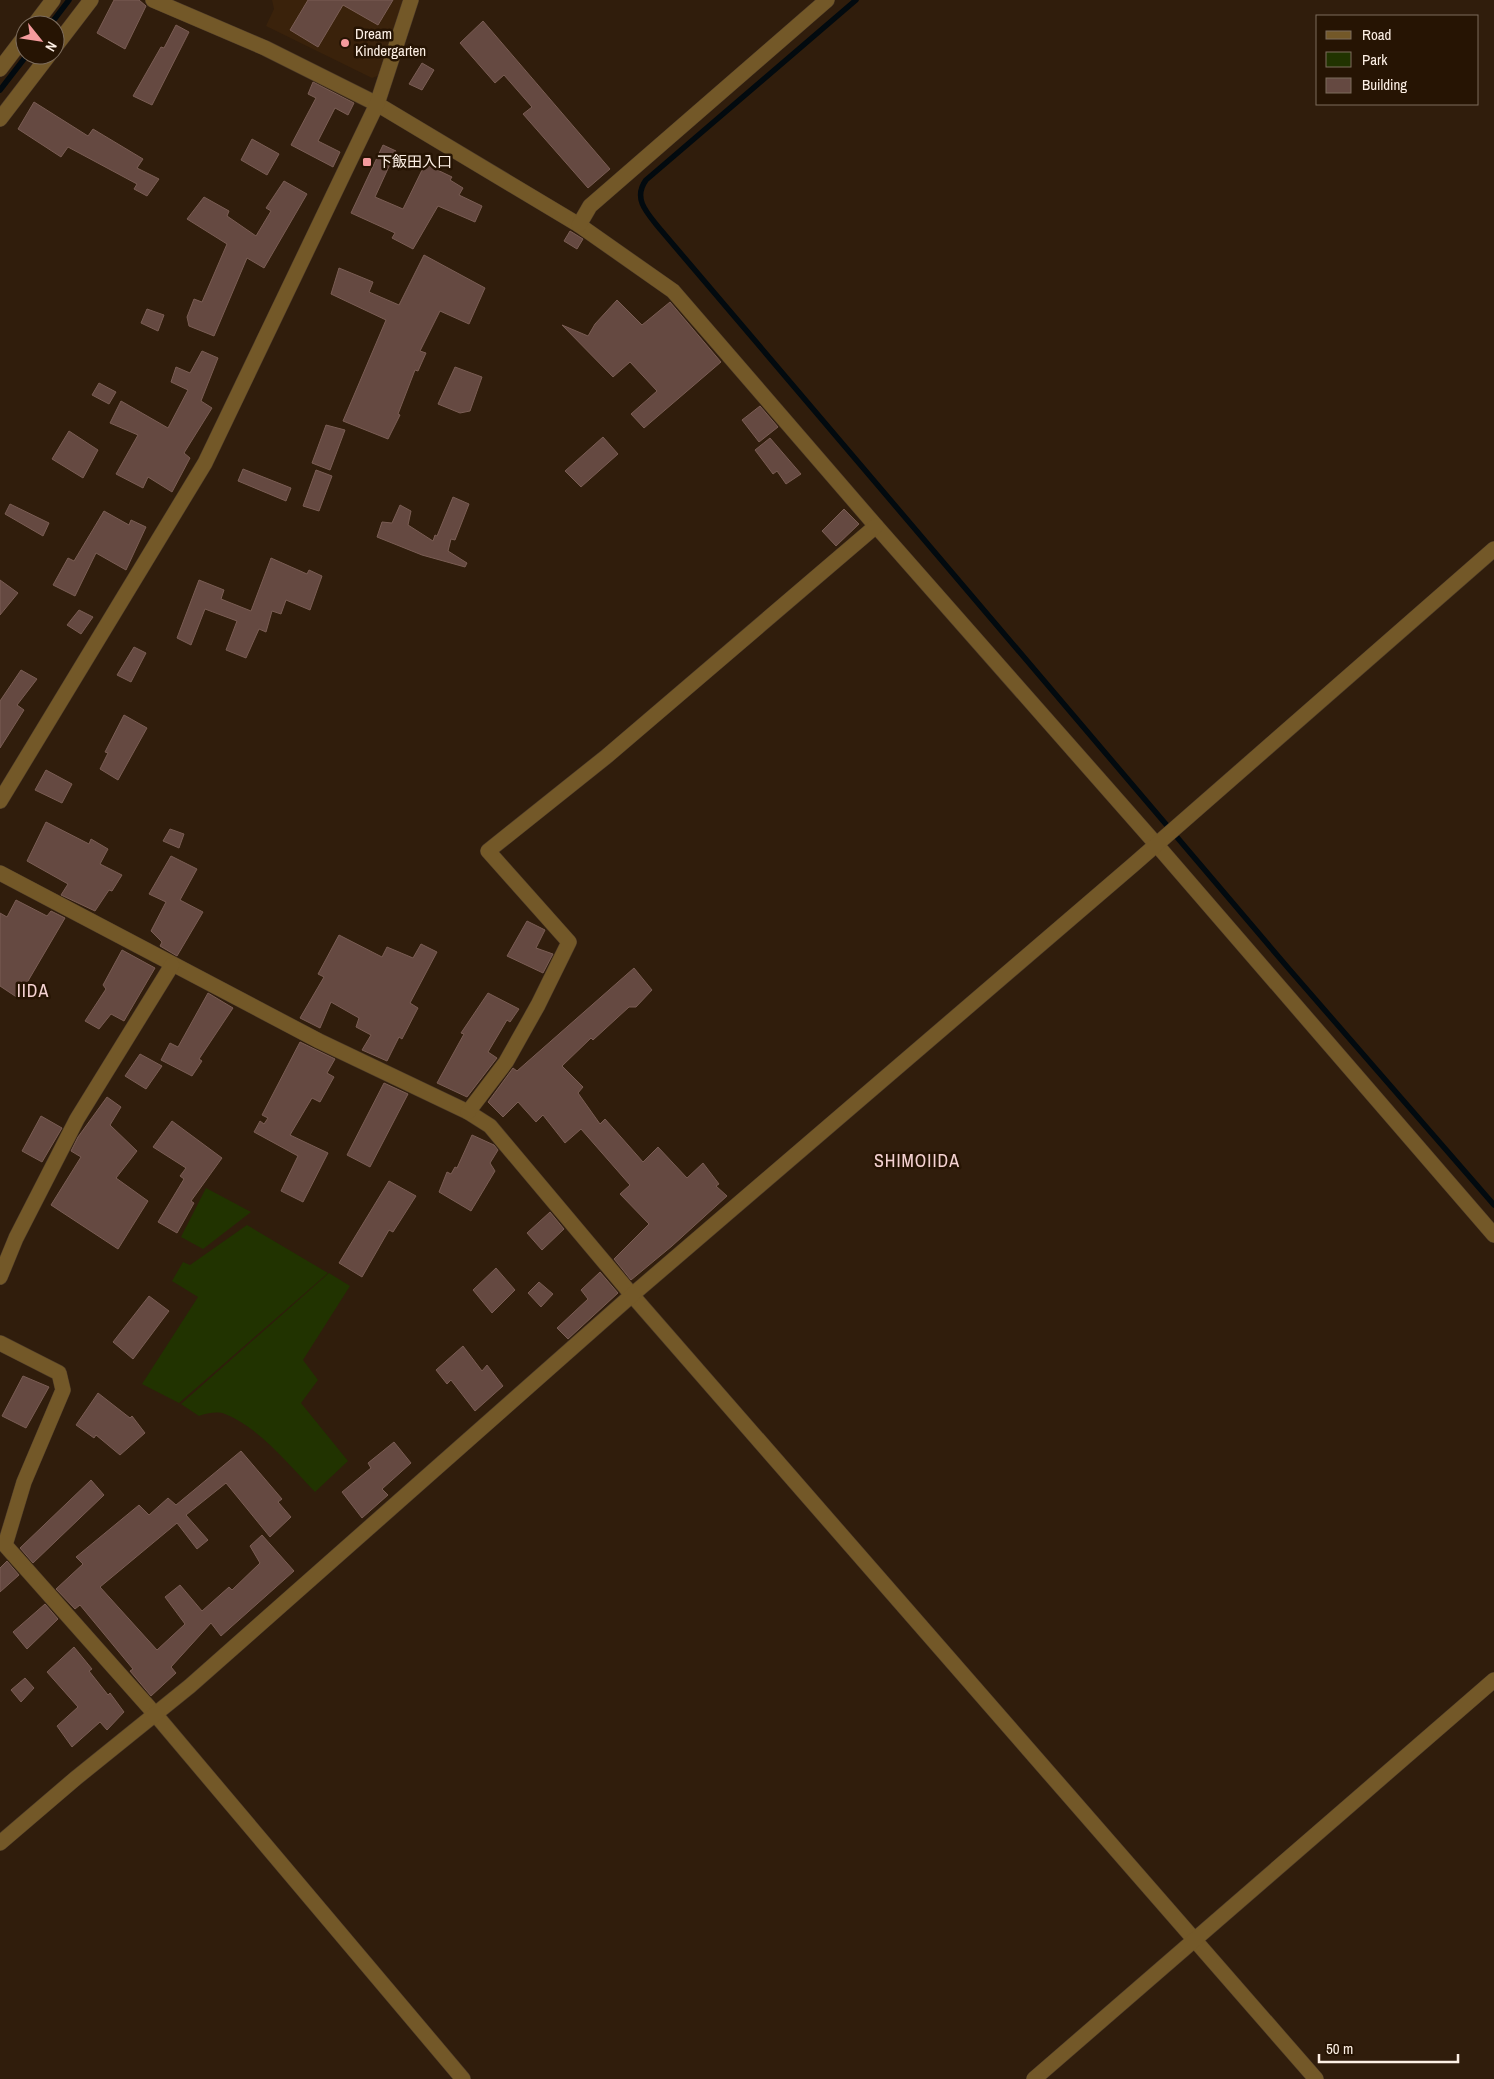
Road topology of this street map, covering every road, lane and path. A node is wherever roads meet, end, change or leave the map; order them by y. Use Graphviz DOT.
graph roads {
  1 [pos="53,0"];
  2 [pos="91,0"];
  3 [pos="153,0"];
  4 [pos="411,0"];
  5 [pos="827,0"];
  6 [pos="42,15"];
  7 [pos="65,34"];
  8 [pos="15,49"];
  9 [pos="41,65"];
  10 [pos="0,69"];
  11 [pos="376,104"];
  12 [pos="0,120"];
  13 [pos="579,225"];
  14 [pos="876,526"];
  15 [pos="1494,549"];
  16 [pos="0,801"];
  17 [pos="1159,842"];
  18 [pos="0,873"];
  19 [pos="172,965"];
  20 [pos="468,1112"];
  21 [pos="1494,1235"];
  22 [pos="0,1277"];
  23 [pos="632,1295"];
  24 [pos="0,1343"];
  25 [pos="1494,1680"];
  26 [pos="155,1714"];
  27 [pos="0,1843"];
  28 [pos="1195,1940"];
  29 [pos="463,2079"];
  30 [pos="1034,2079"];
  31 [pos="1316,2079"];
  1 -- 6 [label="street"];
  2 -- 7 [label="street"];
  3 -- 11 [label="street"];
  4 -- 11 [label="street"];
  5 -- 13 [label="street"];
  8 -- 10 [label="street"];
  9 -- 12 [label="street"];
  11 -- 13 [label="street"];
  11 -- 16 [label="street"];
  13 -- 14 [label="street"];
  14 -- 17 [label="street"];
  14 -- 20 [label="street"];
  15 -- 17 [label="street"];
  17 -- 21 [label="street"];
  17 -- 23 [label="street"];
  18 -- 19 [label="street"];
  19 -- 20 [label="street"];
  19 -- 22 [label="street"];
  20 -- 23 [label="street"];
  23 -- 26 [label="street"];
  23 -- 28 [label="street"];
  24 -- 26 [label="street"];
  25 -- 28 [label="street"];
  26 -- 27 [label="street"];
  26 -- 29 [label="street"];
  28 -- 30 [label="street"];
  28 -- 31 [label="street"];
}
